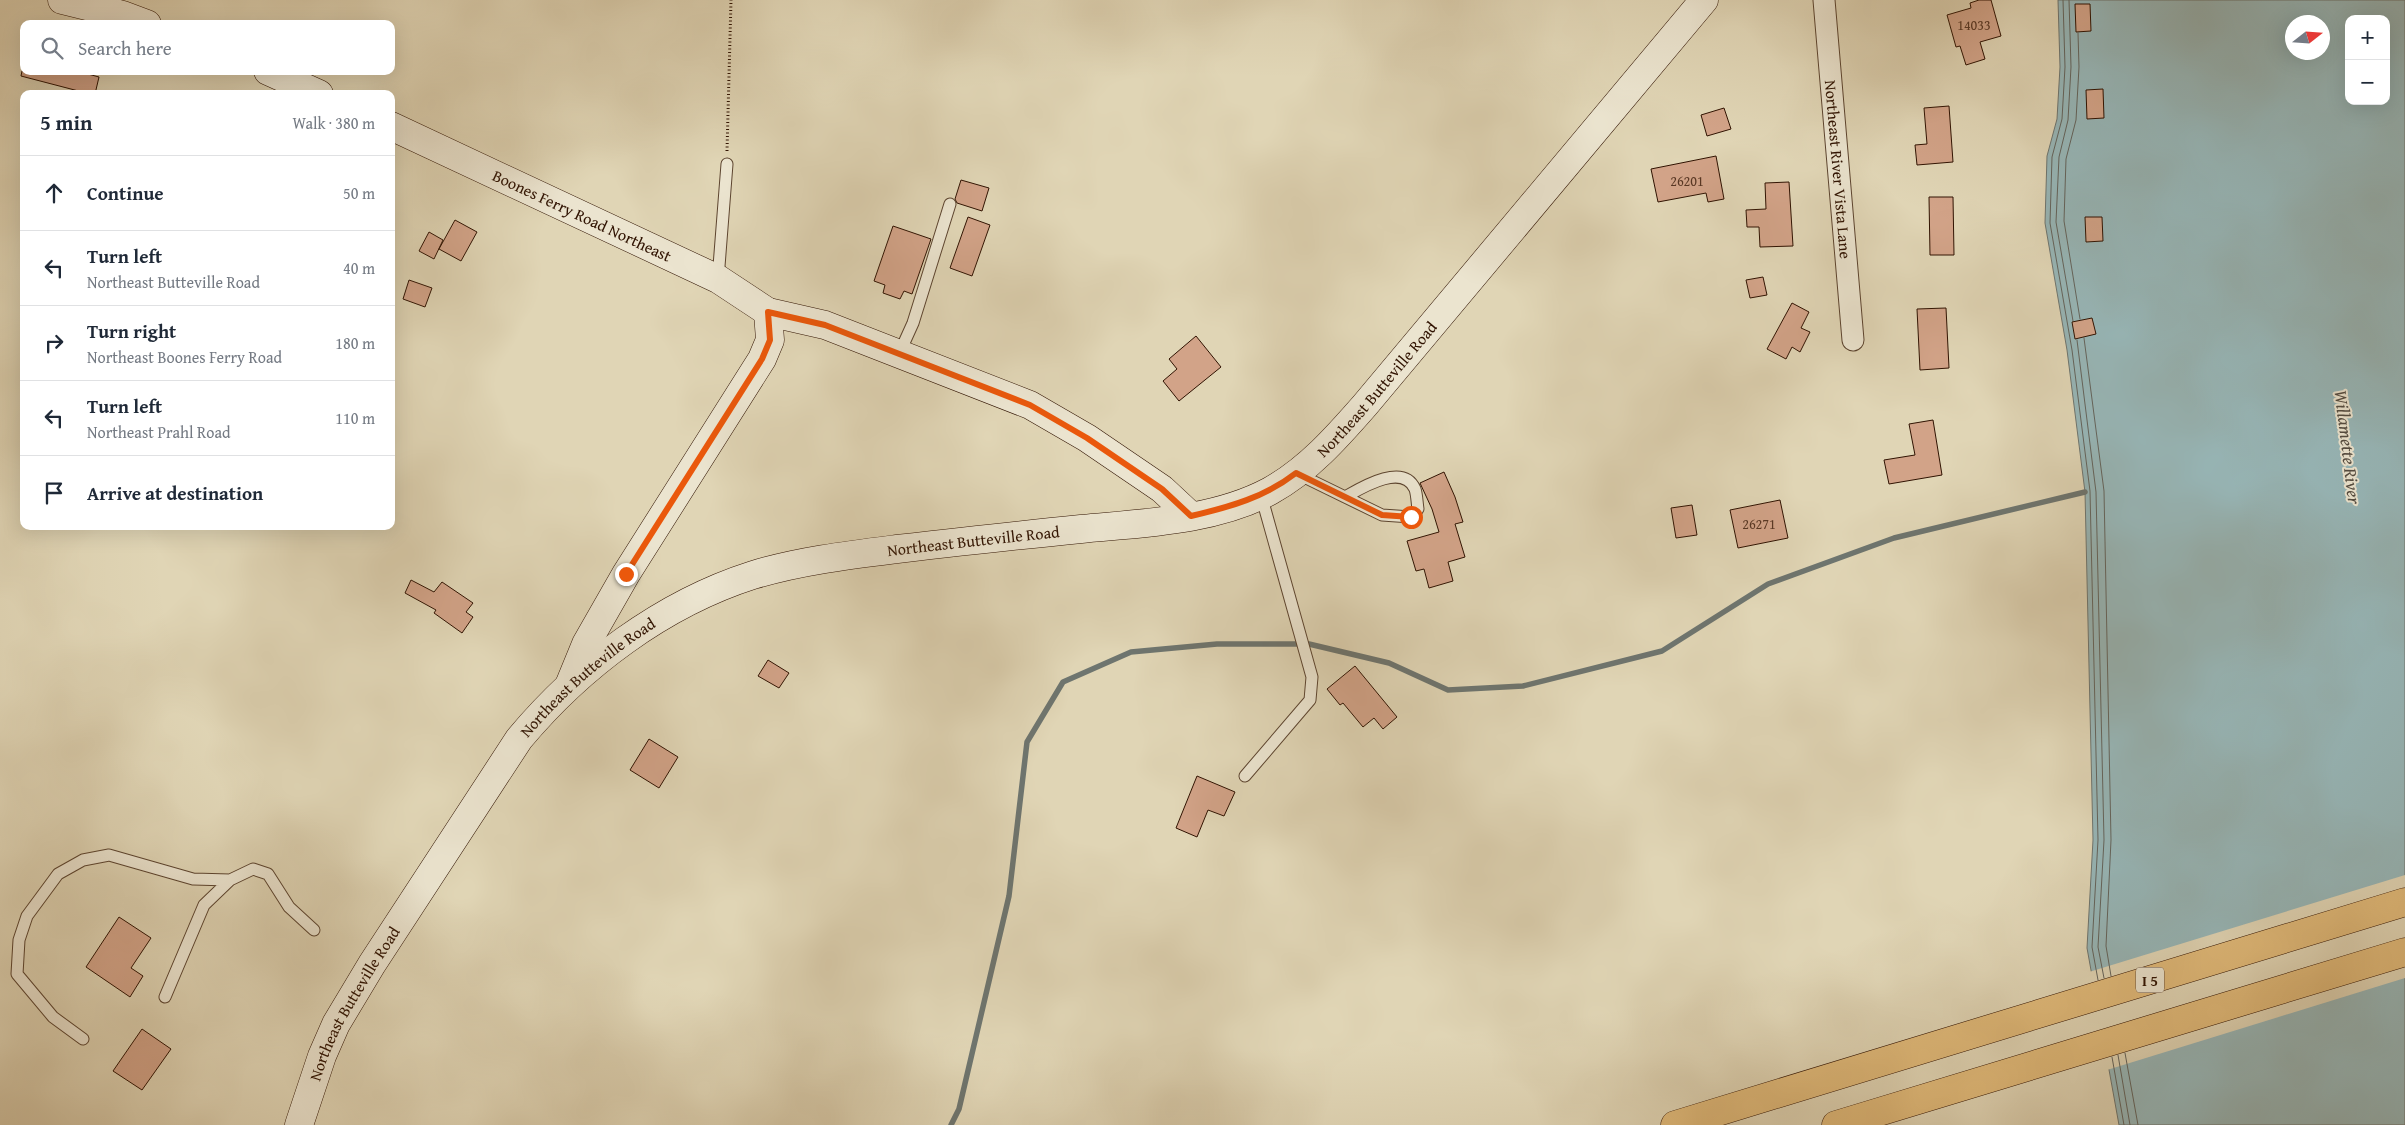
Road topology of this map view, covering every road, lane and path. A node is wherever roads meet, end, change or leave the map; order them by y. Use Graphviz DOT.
graph roads {
  1 [pos="62,0"];
  2 [pos="731,0"];
  3 [pos="1704,0"];
  4 [pos="1824,0"];
  5 [pos="133,20"];
  6 [pos="277,75"];
  7 [pos="311,90"];
  8 [pos="395,128"];
  9 [pos="726,164"];
  10 [pos="950,204"];
  11 [pos="718,279"];
  12 [pos="768,312"];
  13 [pos="1853,340"];
  14 [pos="899,354"];
  15 [pos="1296,473"];
  16 [pos="1261,495"];
  17 [pos="1344,497"];
  18 [pos="1191,516"];
  19 [pos="568,686"];
  20 [pos="1245,776"];
  21 [pos="230,880"];
  22 [pos="2405,902"];
  23 [pos="314,930"];
  24 [pos="2405,952"];
  25 [pos="165,997"];
  26 [pos="83,1039"];
  27 [pos="299,1125"];
  28 [pos="1675,1125"];
  29 [pos="1836,1125"];
  1 -- 5 [label="street"];
  2 -- 9 [label="path"];
  3 -- 15 [label="street, Northeast Butteville Road"];
  4 -- 13 [label="street, Northeast River Vista Lane"];
  6 -- 7 [label="street"];
  8 -- 11 [label="street, Boones Ferry Road Northeast"];
  9 -- 11 [label="lane"];
  10 -- 14 [label="lane"];
  11 -- 12 [label="street, Boones Ferry Road Northeast"];
  12 -- 14 [label="street"];
  12 -- 19 [label="street"];
  14 -- 18 [label="street"];
  15 -- 16 [label="street, Northeast Butteville Road"];
  15 -- 17 [label="lane"];
  16 -- 18 [label="street, Northeast Butteville Road"];
  16 -- 20 [label="lane"];
  17 -- 17 [label="lane"];
  18 -- 19 [label="street, Northeast Butteville Road"];
  19 -- 27 [label="street, Northeast Butteville Road"];
  21 -- 23 [label="lane"];
  21 -- 25 [label="lane"];
  21 -- 26 [label="lane"];
  22 -- 28 [label="highway, I 5"];
  24 -- 29 [label="highway"];
}
